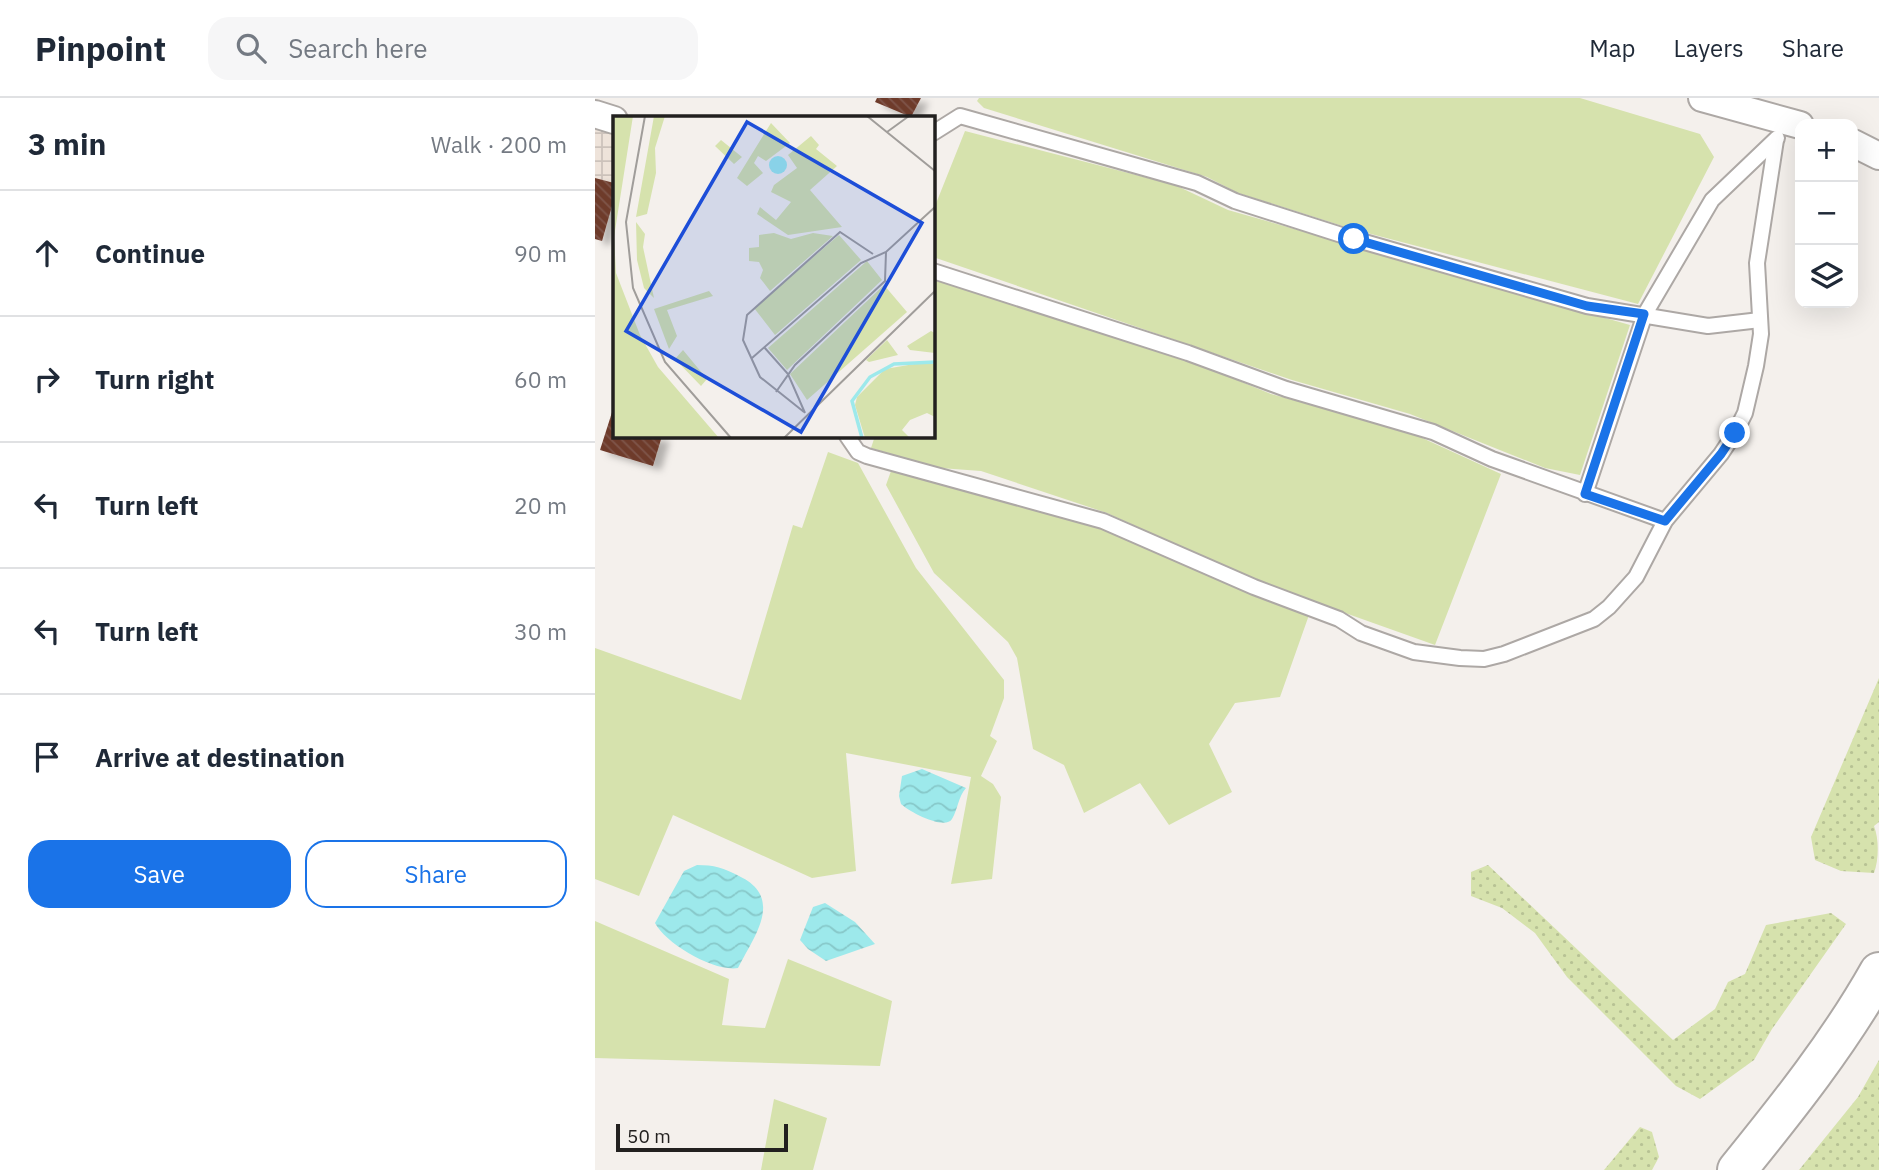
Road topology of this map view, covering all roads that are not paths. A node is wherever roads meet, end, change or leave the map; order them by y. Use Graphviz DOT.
graph roads {
  1 [pos="1702,98"];
  2 [pos="595,114"];
  3 [pos="613,120"];
  4 [pos="1786,129"];
  5 [pos="935,132"];
  6 [pos="1858,146"];
  7 [pos="1879,156"];
  8 [pos="935,272"];
  9 [pos="1644,314"];
  10 [pos="1760,320"];
  11 [pos="848,438"];
  12 [pos="1585,494"];
  13 [pos="1665,521"];
  14 [pos="1879,972"];
  15 [pos="1737,1170"];
  1 -- 4 [label="street"];
  2 -- 3 [label="street"];
  4 -- 9 [label="lane"];
  4 -- 10 [label="lane"];
  5 -- 9 [label="lane"];
  6 -- 7 [label="street"];
  8 -- 12 [label="lane"];
  9 -- 10 [label="lane"];
  9 -- 12 [label="lane"];
  10 -- 13 [label="lane"];
  11 -- 13 [label="lane"];
  12 -- 13 [label="lane"];
  14 -- 15 [label="main road"];
}
